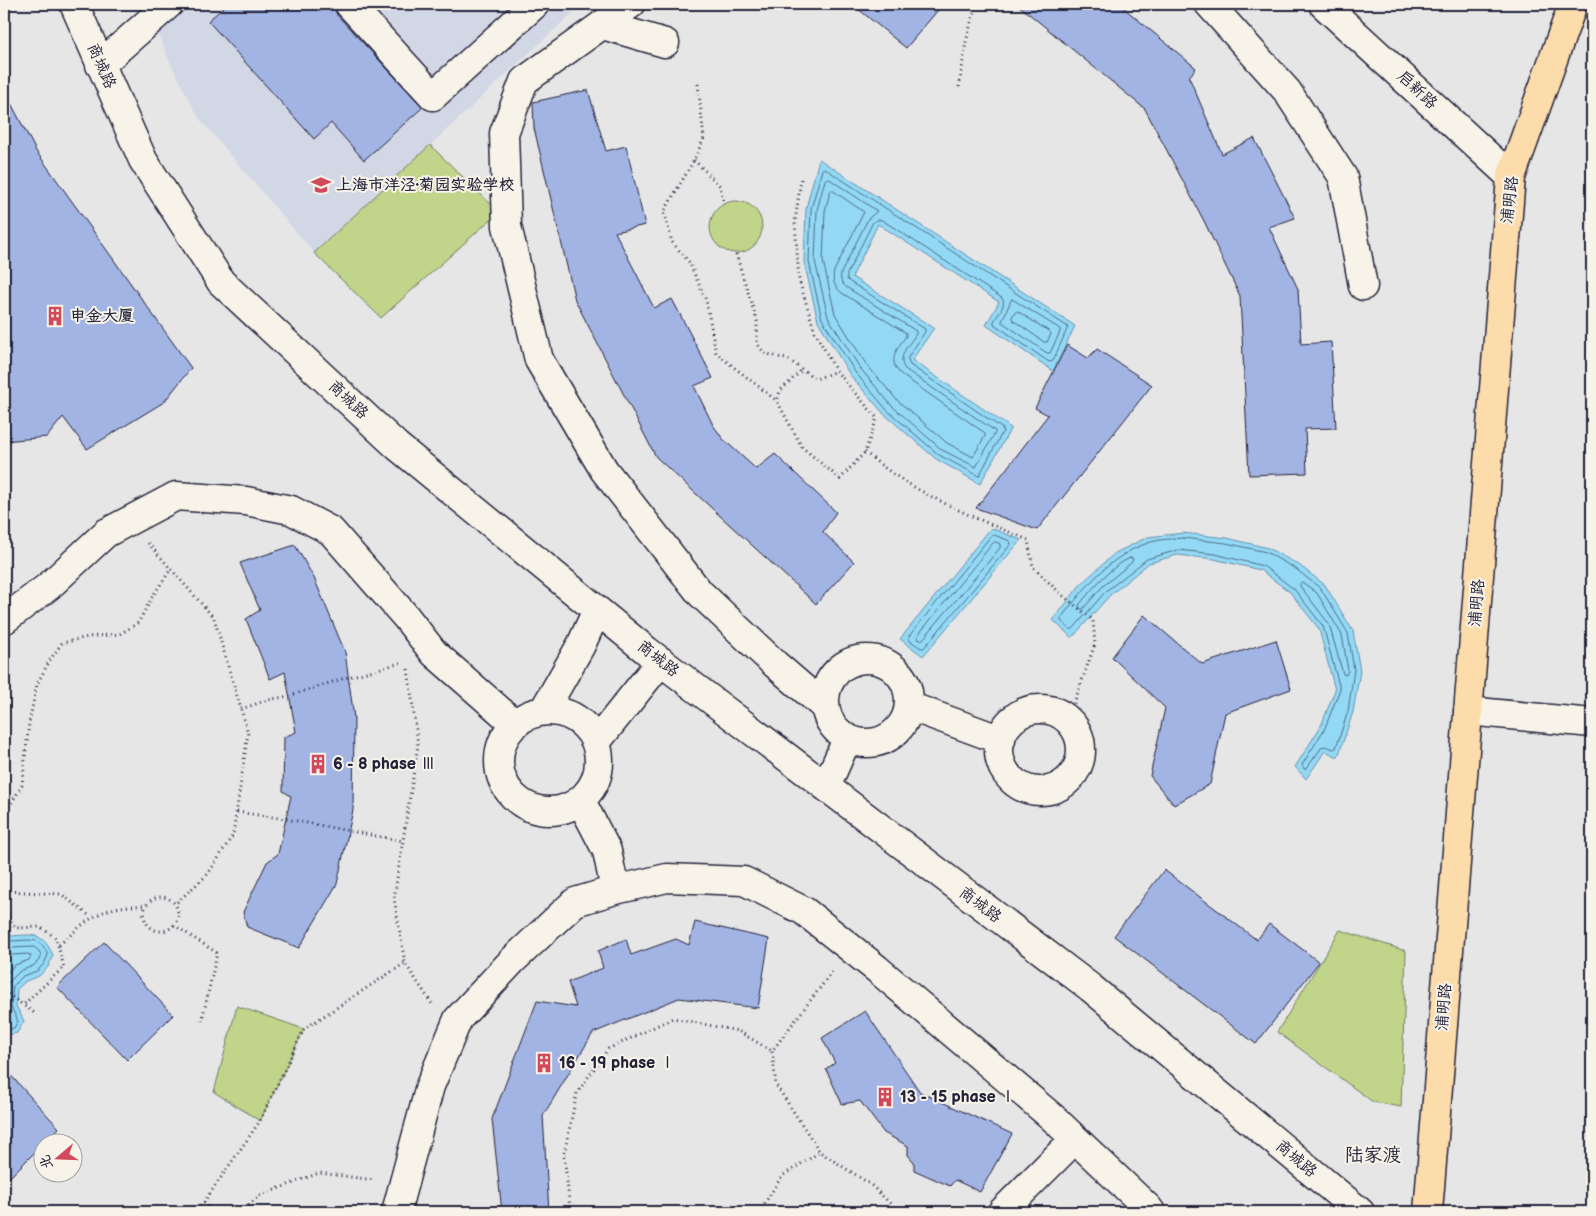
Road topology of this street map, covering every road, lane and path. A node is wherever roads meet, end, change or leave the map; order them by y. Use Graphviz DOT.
graph roads {
  1 [pos="74,4"];
  2 [pos="169,4"];
  3 [pos="349,4"];
  4 [pos="535,4"];
  5 [pos="631,4"];
  6 [pos="976,4"];
  7 [pos="1209,4"];
  8 [pos="1323,4"];
  9 [pos="1573,4"];
  10 [pos="603,25"];
  11 [pos="665,43"];
  12 [pos="100,64"];
  13 [pos="698,84"];
  14 [pos="959,87"];
  15 [pos="694,160"];
  16 [pos="1511,177"];
  17 [pos="801,179"];
  18 [pos="724,204"];
  19 [pos="736,254"];
  20 [pos="1363,286"];
  21 [pos="803,369"];
  22 [pos="836,371"];
  23 [pos="778,402"];
  24 [pos="865,452"];
  25 [pos="128,522"];
  26 [pos="171,570"];
  27 [pos="597,610"];
  28 [pos="4,620"];
  29 [pos="661,661"];
  30 [pos="909,706"];
  31 [pos="825,707"];
  32 [pos="241,709"];
  33 [pos="544,710"];
  34 [pos="1468,711"];
  35 [pos="1068,720"];
  36 [pos="1592,723"];
  37 [pos="514,724"];
  38 [pos="847,739"];
  39 [pos="1001,740"];
  40 [pos="597,741"];
  41 [pos="826,787"];
  42 [pos="581,801"];
  43 [pos="237,812"];
  44 [pos="4,816"];
  45 [pos="403,841"];
  46 [pos="615,890"];
  47 [pos="4,891"];
  48 [pos="175,904"];
  49 [pos="147,906"];
  50 [pos="4,915"];
  51 [pos="91,917"];
  52 [pos="174,925"];
  53 [pos="59,945"];
  54 [pos="850,948"];
  55 [pos="405,963"];
  56 [pos="4,991"];
  57 [pos="23,1004"];
  58 [pos="36,1014"];
  59 [pos="458,1019"];
  60 [pos="202,1021"];
  61 [pos="772,1051"];
  62 [pos="1075,1139"];
  63 [pos="820,1152"];
  64 [pos="399,1200"];
  65 [pos="204,1202"];
  66 [pos="192,1212"];
  67 [pos="212,1212"];
  68 [pos="241,1212"];
  69 [pos="568,1212"];
  70 [pos="759,1212"];
  71 [pos="899,1212"];
  72 [pos="1002,1212"];
  73 [pos="1151,1212"];
  74 [pos="1360,1212"];
  75 [pos="1428,1212"];
  1 -- 12 [label="street, 商城路"];
  2 -- 12 [label="street"];
  3 -- 4 [label="street"];
  5 -- 10 [label="street"];
  6 -- 14 [label="path"];
  7 -- 20 [label="street"];
  8 -- 16 [label="street, 启新路"];
  9 -- 16 [label="main road, 浦明路"];
  10 -- 11 [label="street"];
  10 -- 31 [label="street"];
  12 -- 27 [label="street, 商城路"];
  13 -- 15 [label="path"];
  15 -- 18 [label="path"];
  15 -- 23 [label="path"];
  16 -- 34 [label="main road, 浦明路"];
  17 -- 22 [label="path"];
  19 -- 21 [label="path"];
  21 -- 22 [label="path"];
  21 -- 23 [label="path"];
  22 -- 24 [label="path"];
  23 -- 24 [label="path"];
  24 -- 35 [label="path"];
  25 -- 26 [label="path"];
  25 -- 28 [label="street"];
  25 -- 37 [label="street"];
  26 -- 32 [label="path"];
  26 -- 44 [label="path"];
  27 -- 29 [label="street, 商城路"];
  27 -- 33 [label="street"];
  29 -- 40 [label="street"];
  29 -- 41 [label="street, 商城路"];
  30 -- 31 [label="street"];
  30 -- 38 [label="street"];
  30 -- 39 [label="street"];
  31 -- 38 [label="street"];
  32 -- 43 [label="path"];
  32 -- 45 [label="path"];
  33 -- 37 [label="street"];
  33 -- 40 [label="street"];
  34 -- 36 [label="street"];
  34 -- 75 [label="main road, 浦明路"];
  35 -- 39 [label="street"];
  35 -- 39 [label="street"];
  37 -- 42 [label="street"];
  38 -- 41 [label="street"];
  40 -- 42 [label="street"];
  41 -- 74 [label="street, 商城路"];
  42 -- 46 [label="street"];
  43 -- 45 [label="path"];
  43 -- 48 [label="path"];
  45 -- 55 [label="path"];
  46 -- 54 [label="street"];
  46 -- 59 [label="street"];
  47 -- 51 [label="path"];
  48 -- 49 [label="path"];
  48 -- 52 [label="path"];
  49 -- 51 [label="path"];
  49 -- 52 [label="path"];
  50 -- 53 [label="path"];
  51 -- 53 [label="path"];
  52 -- 60 [label="path"];
  53 -- 57 [label="path"];
  54 -- 61 [label="path"];
  54 -- 62 [label="street"];
  55 -- 59 [label="path"];
  55 -- 65 [label="path"];
  56 -- 57 [label="path"];
  57 -- 58 [label="path"];
  59 -- 64 [label="street"];
  61 -- 63 [label="path"];
  61 -- 69 [label="path"];
  62 -- 72 [label="street"];
  62 -- 73 [label="street"];
  63 -- 70 [label="path"];
  63 -- 71 [label="path"];
  64 -- 68 [label="path"];
  65 -- 66 [label="path"];
  65 -- 67 [label="path"];
}
